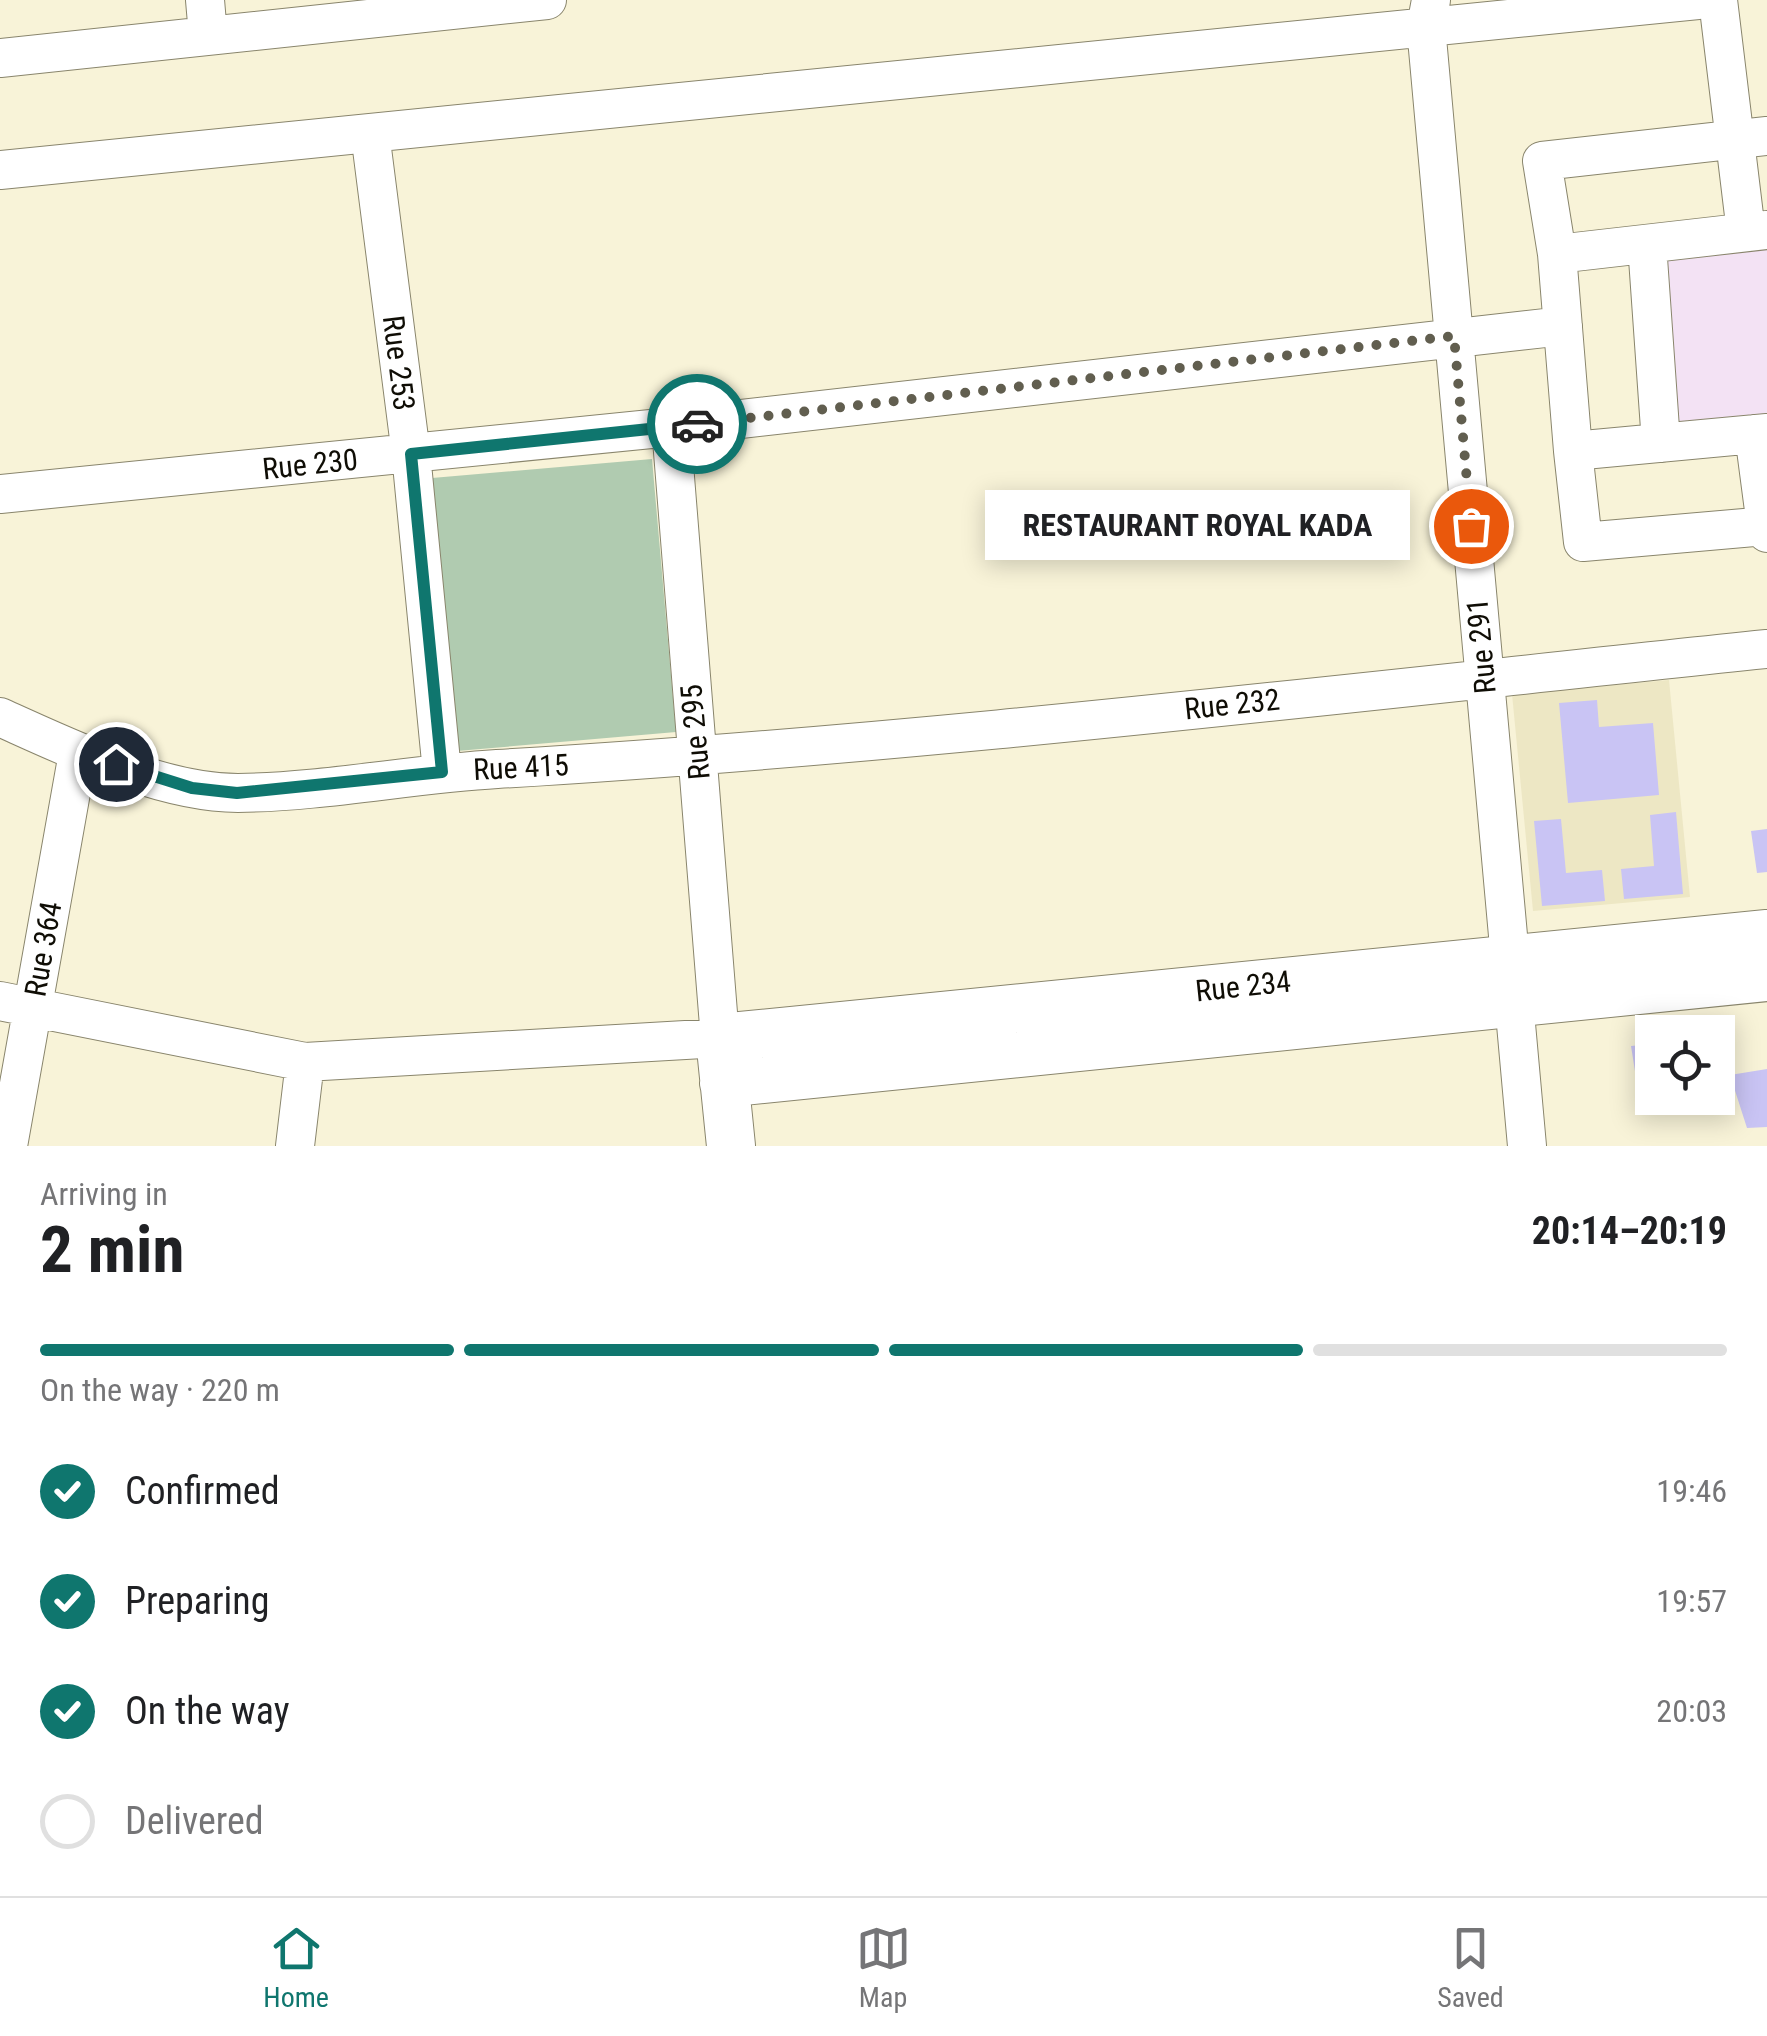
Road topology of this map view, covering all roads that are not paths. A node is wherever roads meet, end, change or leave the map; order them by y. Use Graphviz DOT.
graph roads {
  1 [pos="547,0"];
  2 [pos="1698,0"];
  3 [pos="1718,0"];
  4 [pos="1428,14"];
  5 [pos="206,17"];
  6 [pos="0,58"];
  7 [pos="370,133"];
  8 [pos="1751,138"];
  9 [pos="0,170"];
  10 [pos="1757,231"];
  11 [pos="1647,244"];
  12 [pos="1557,254"];
  13 [pos="1563,326"];
  14 [pos="1454,336"];
  15 [pos="670,427"];
  16 [pos="1761,434"];
  17 [pos="1661,443"];
  18 [pos="1573,451"];
  19 [pos="411,454"];
  20 [pos="0,494"];
  21 [pos="1767,529"];
  22 [pos="1767,650"];
  23 [pos="1484,678"];
  24 [pos="0,717"];
  25 [pos="78,753"];
  26 [pos="697,757"];
  27 [pos="442,772"];
  28 [pos="1767,934"];
  29 [pos="1767,977"];
  30 [pos="1512,981"];
  31 [pos="16,1006"];
  32 [pos="722,1060"];
  33 [pos="304,1062"];
  34 [pos="8,1146"];
  35 [pos="295,1146"];
  36 [pos="731,1146"];
  37 [pos="1527,1146"];
  1 -- 5 [label="street"];
  2 -- 4 [label="street"];
  3 -- 8 [label="street"];
  4 -- 7 [label="street"];
  4 -- 14 [label="street, Rue 291"];
  5 -- 6 [label="street"];
  7 -- 9 [label="street"];
  7 -- 19 [label="street, Rue 253"];
  8 -- 10 [label="street"];
  8 -- 12 [label="street"];
  10 -- 11 [label="street"];
  11 -- 12 [label="street"];
  11 -- 17 [label="street"];
  12 -- 13 [label="street"];
  13 -- 14 [label="street, Rue 230"];
  13 -- 18 [label="street"];
  14 -- 15 [label="street, Rue 230"];
  14 -- 23 [label="street, Rue 291"];
  15 -- 19 [label="street, Rue 230"];
  15 -- 26 [label="street, Rue 295"];
  16 -- 17 [label="street"];
  16 -- 21 [label="street"];
  17 -- 18 [label="street"];
  18 -- 21 [label="street"];
  19 -- 20 [label="street, Rue 230"];
  19 -- 27 [label="street, Rue 253"];
  22 -- 23 [label="street, Rue 232"];
  23 -- 26 [label="street, Rue 232"];
  23 -- 30 [label="street, Rue 291"];
  24 -- 25 [label="street, Rue 415"];
  25 -- 27 [label="street, Rue 415"];
  25 -- 31 [label="street, Rue 364"];
  26 -- 27 [label="street, Rue 415"];
  26 -- 32 [label="street, Rue 295"];
  28 -- 30 [label="main road, Rue 234"];
  29 -- 30 [label="main road, Rue 234"];
  30 -- 32 [label="main road, Rue 234"];
  30 -- 37 [label="street, Rue 291"];
  31 -- 33 [label="street"];
  31 -- 34 [label="street, Rue 364"];
  32 -- 33 [label="street"];
  32 -- 36 [label="main road"];
  33 -- 35 [label="street"];
}
